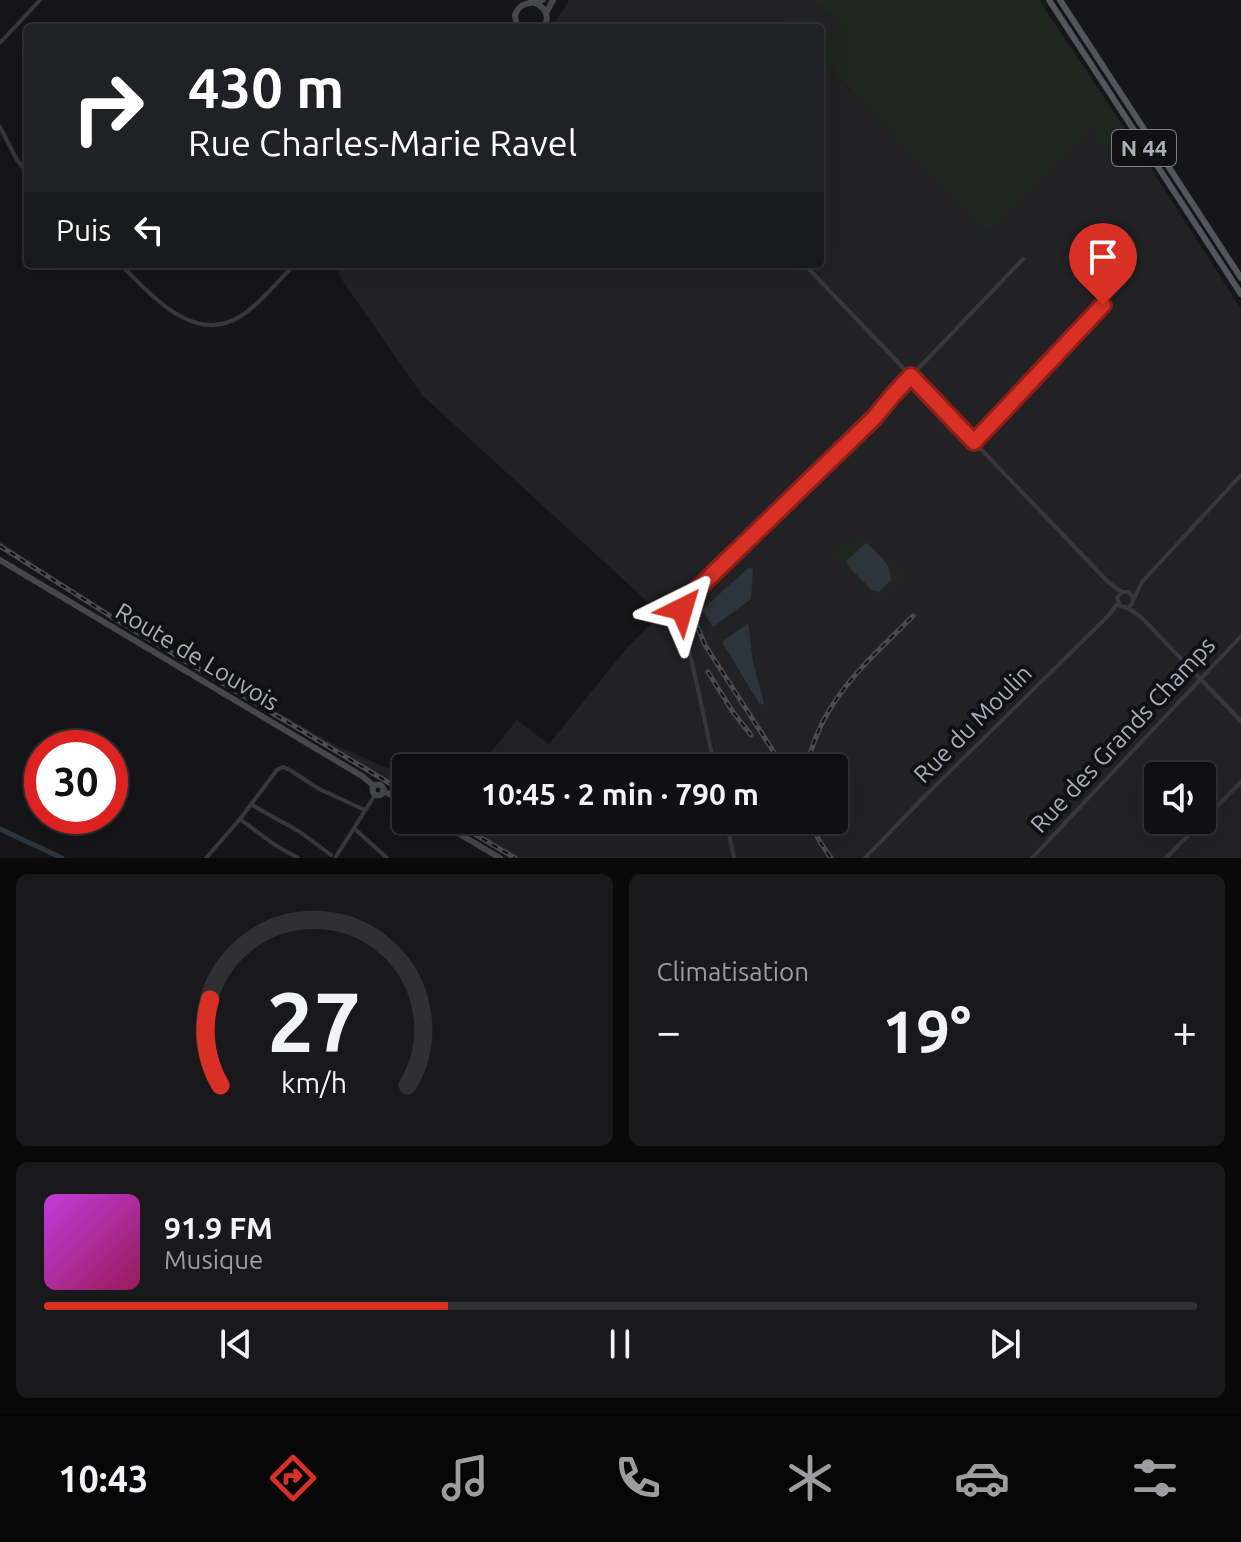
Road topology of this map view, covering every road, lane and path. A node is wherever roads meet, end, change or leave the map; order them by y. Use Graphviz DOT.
graph roads {
  1 [pos="40,0"];
  2 [pos="513,0"];
  3 [pos="543,0"];
  4 [pos="553,0"];
  5 [pos="1049,0"];
  6 [pos="1060,0"];
  7 [pos="535,3"];
  8 [pos="519,7"];
  9 [pos="546,13"];
  10 [pos="515,24"];
  11 [pos="546,24"];
  12 [pos="0,43"];
  13 [pos="0,127"];
  14 [pos="24,169"];
  15 [pos="1023,259"];
  16 [pos="124,268"];
  17 [pos="291,268"];
  18 [pos="808,268"];
  19 [pos="1241,278"];
  20 [pos="1124,282"];
  21 [pos="1241,294"];
  22 [pos="911,376"];
  23 [pos="974,442"];
  24 [pos="1241,475"];
  25 [pos="0,560"];
  26 [pos="1142,582"];
  27 [pos="1109,583"];
  28 [pos="1124,592"];
  29 [pos="1117,601"];
  30 [pos="1134,601"];
  31 [pos="1126,608"];
  32 [pos="1108,616"];
  33 [pos="1141,617"];
  34 [pos="1241,636"];
  35 [pos="1201,679"];
  36 [pos="1241,721"];
  37 [pos="712,754"];
  38 [pos="1241,782"];
  39 [pos="374,786"];
  40 [pos="383,791"];
  41 [pos="375,795"];
  42 [pos="392,795"];
  43 [pos="251,805"];
  44 [pos="365,810"];
  45 [pos="240,819"];
  46 [pos="355,829"];
  47 [pos="460,834"];
  48 [pos="729,834"];
  49 [pos="333,856"];
  50 [pos="734,857"];
  51 [pos="206,858"];
  52 [pos="298,858"];
  53 [pos="387,858"];
  54 [pos="500,858"];
  55 [pos="865,858"];
  56 [pos="1032,858"];
  57 [pos="1166,858"];
  1 -- 12 [label="street"];
  2 -- 8 [label="street"];
  3 -- 7 [label="street"];
  4 -- 9 [label="street"];
  5 -- 21 [label="main road, N 44"];
  6 -- 19 [label="main road, N 44"];
  7 -- 8 [label="street"];
  7 -- 9 [label="street"];
  8 -- 10 [label="street"];
  9 -- 11 [label="street"];
  13 -- 14 [label="street"];
  15 -- 22 [label="street"];
  16 -- 17 [label="street"];
  18 -- 22 [label="street"];
  20 -- 23 [label="street"];
  22 -- 23 [label="street"];
  22 -- 37 [label="street"];
  23 -- 27 [label="street"];
  24 -- 26 [label="street"];
  25 -- 39 [label="street, Route de Louvois"];
  26 -- 28 [label="street"];
  26 -- 30 [label="street"];
  27 -- 28 [label="street"];
  27 -- 29 [label="street"];
  28 -- 29 [label="street, Rue du Moulin"];
  28 -- 30 [label="street"];
  29 -- 31 [label="street"];
  29 -- 32 [label="street, Rue du Moulin"];
  30 -- 31 [label="street"];
  30 -- 33 [label="street"];
  31 -- 32 [label="street, Rue du Moulin"];
  31 -- 33 [label="street"];
  32 -- 55 [label="street, Rue du Moulin"];
  33 -- 35 [label="street"];
  34 -- 35 [label="street, Rue des Grands Champs"];
  35 -- 36 [label="street"];
  35 -- 56 [label="street, Rue des Grands Champs"];
  38 -- 57 [label="street"];
  39 -- 40 [label="street"];
  39 -- 41 [label="street"];
  40 -- 41 [label="street"];
  40 -- 42 [label="street"];
  41 -- 44 [label="street"];
  43 -- 44 [label="street"];
  43 -- 45 [label="street"];
  43 -- 49 [label="street"];
  44 -- 46 [label="street"];
  45 -- 51 [label="street"];
  45 -- 52 [label="street"];
  46 -- 49 [label="street"];
  46 -- 53 [label="street"];
  47 -- 54 [label="street"];
  48 -- 50 [label="street"];
}
